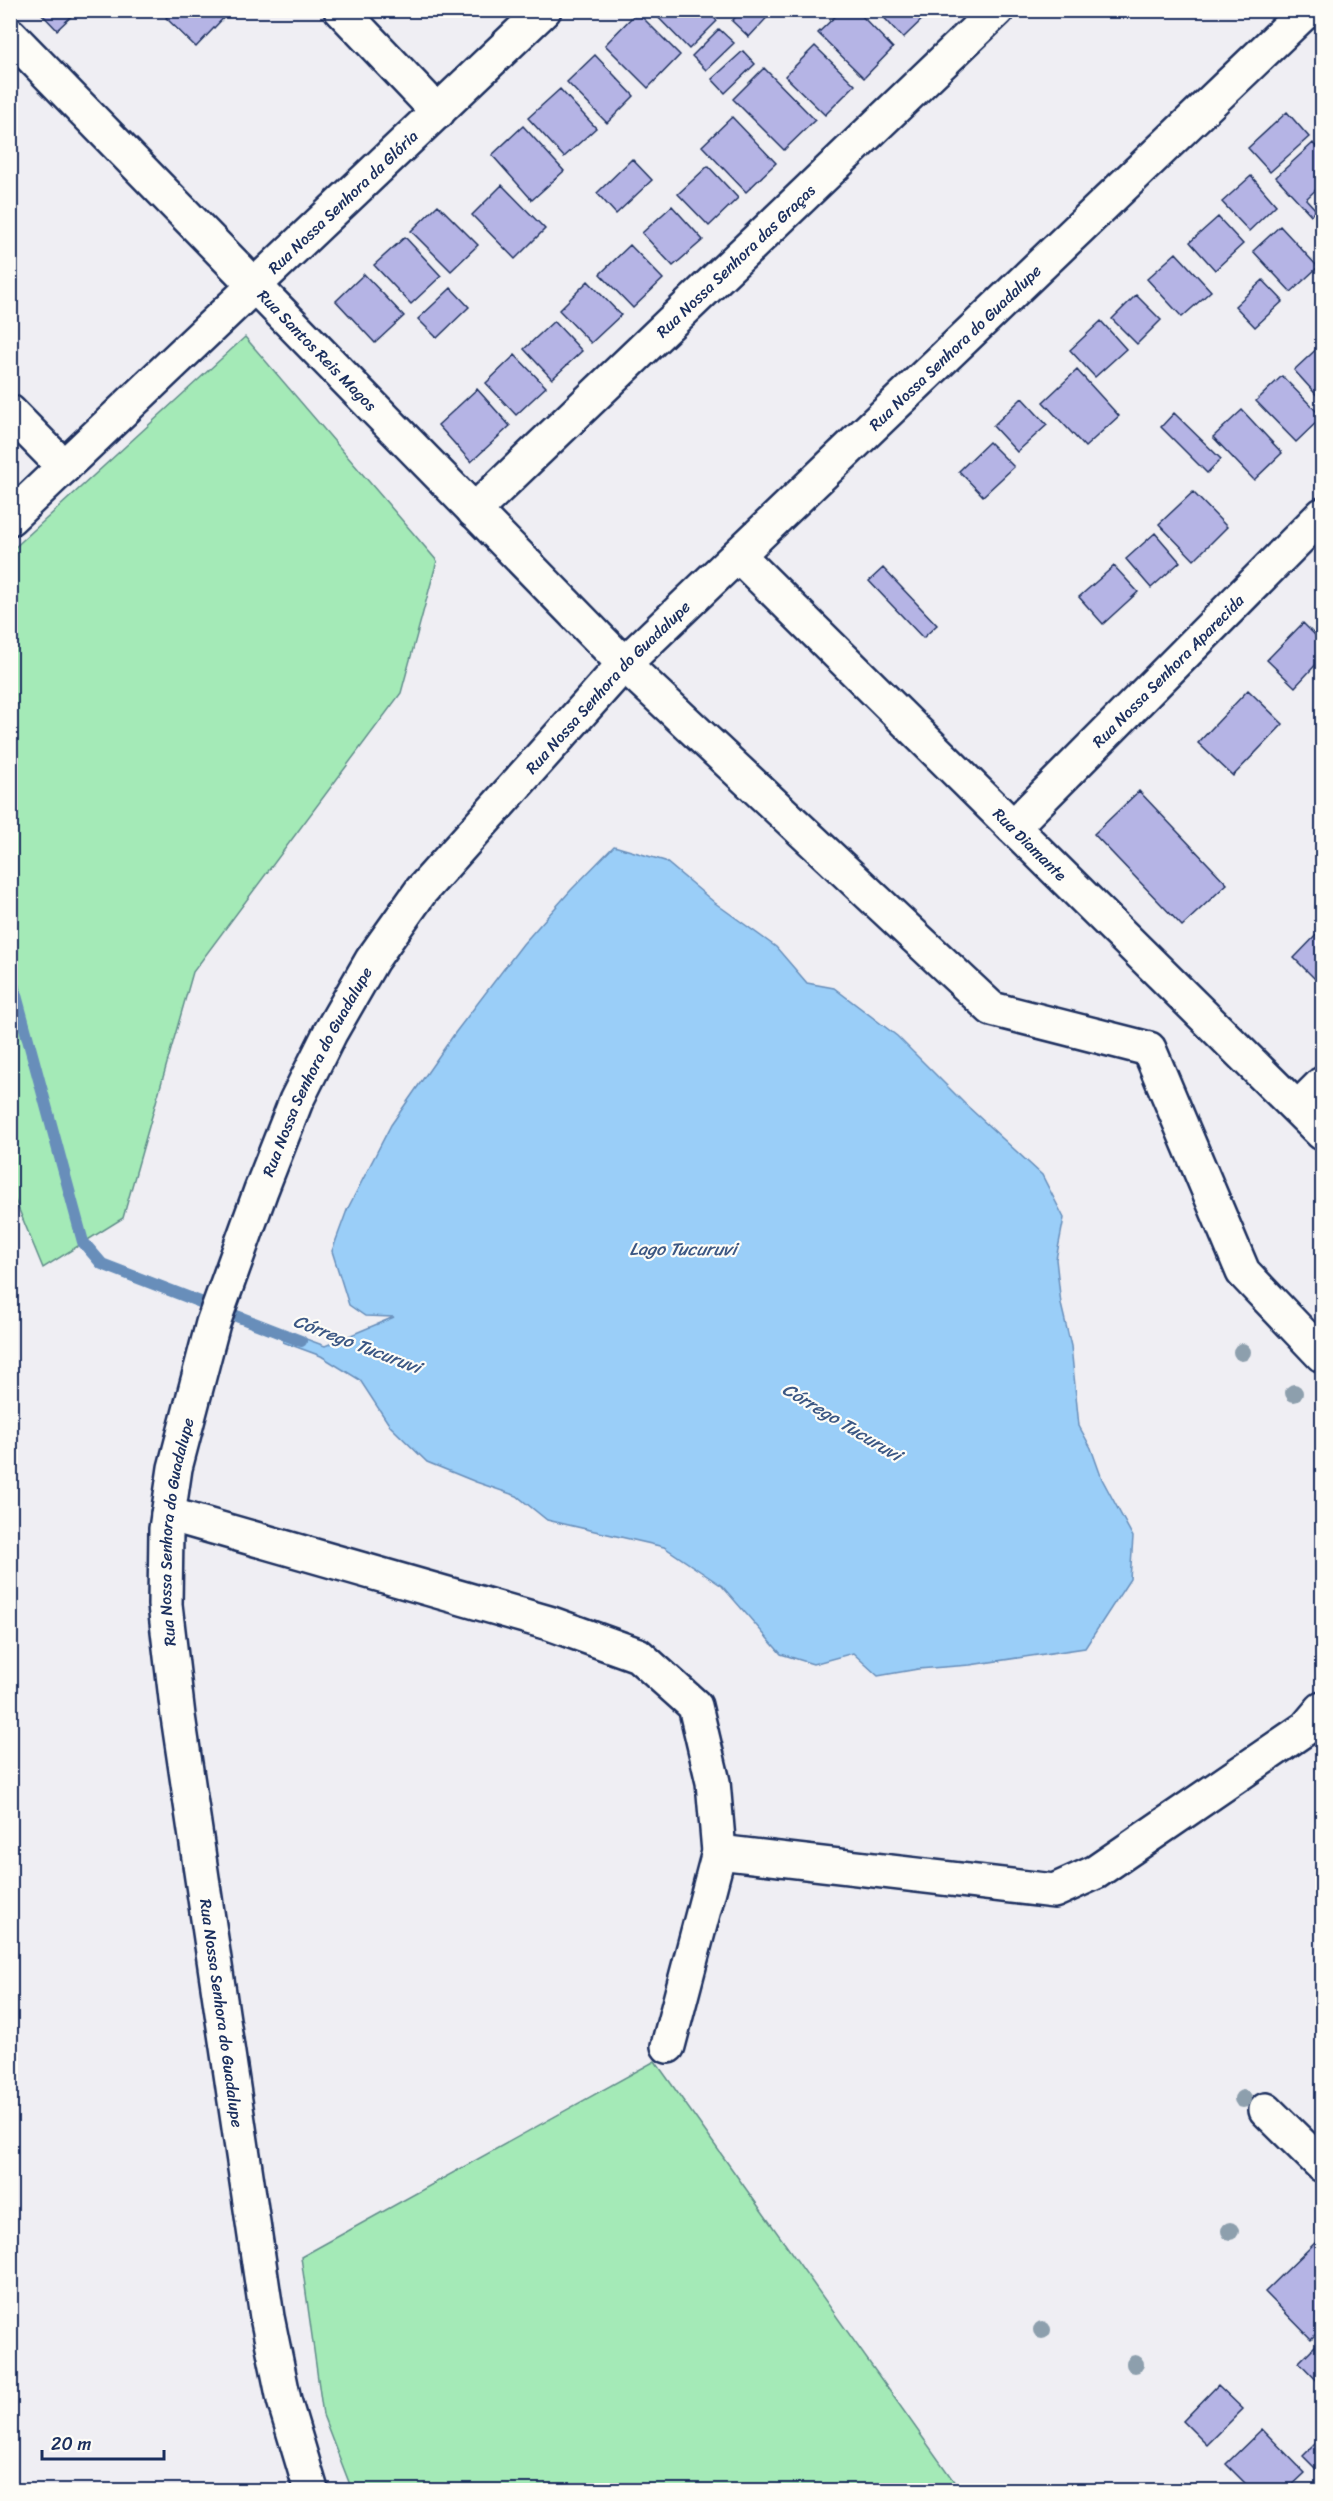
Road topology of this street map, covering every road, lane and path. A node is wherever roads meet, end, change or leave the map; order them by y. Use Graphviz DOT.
graph roads {
  1 [pos="341,10"];
  2 [pos="544,10"];
  3 [pos="997,10"];
  4 [pos="1307,10"];
  5 [pos="10,35"];
  6 [pos="438,112"];
  7 [pos="255,286"];
  8 [pos="10,412"];
  9 [pos="64,467"];
  10 [pos="474,511"];
  11 [pos="1323,515"];
  12 [pos="10,518"];
  13 [pos="738,555"];
  14 [pos="624,664"];
  15 [pos="1013,827"];
  16 [pos="1323,1084"];
  17 [pos="1298,1108"];
  18 [pos="1323,1133"];
  19 [pos="1323,1355"];
  20 [pos="168,1514"];
  21 [pos="1323,1710"];
  22 [pos="719,1852"];
  23 [pos="669,2046"];
  24 [pos="1266,2110"];
  25 [pos="1323,2165"];
  26 [pos="311,2490"];
  1 -- 6 [label="street"];
  2 -- 6 [label="street, Rua Nossa Senhora da Glória"];
  3 -- 10 [label="street, Rua Nossa Senhora das Graças"];
  4 -- 13 [label="street, Rua Nossa Senhora do Guadalupe"];
  5 -- 7 [label="street, Rua Santos Reis Magos"];
  6 -- 7 [label="street, Rua Nossa Senhora da Glória"];
  7 -- 9 [label="street, Rua Nossa Senhora da Glória"];
  7 -- 10 [label="street, Rua Santos Reis Magos"];
  8 -- 9 [label="street"];
  9 -- 12 [label="street, Rua Nossa Senhora da Glória"];
  10 -- 14 [label="street, Rua Santos Reis Magos"];
  11 -- 15 [label="street, Rua Nossa Senhora Aparecida"];
  13 -- 14 [label="street, Rua Nossa Senhora do Guadalupe"];
  13 -- 15 [label="street, Rua Diamante"];
  14 -- 19 [label="street, Rua Santos Reis Magos"];
  14 -- 20 [label="street, Rua Nossa Senhora do Guadalupe"];
  15 -- 17 [label="street, Rua Diamante"];
  16 -- 17 [label="street"];
  17 -- 18 [label="street, Rua Diamante"];
  20 -- 22 [label="street"];
  20 -- 26 [label="street, Rua Nossa Senhora do Guadalupe"];
  21 -- 22 [label="street"];
  22 -- 23 [label="street"];
  24 -- 25 [label="street"];
}
